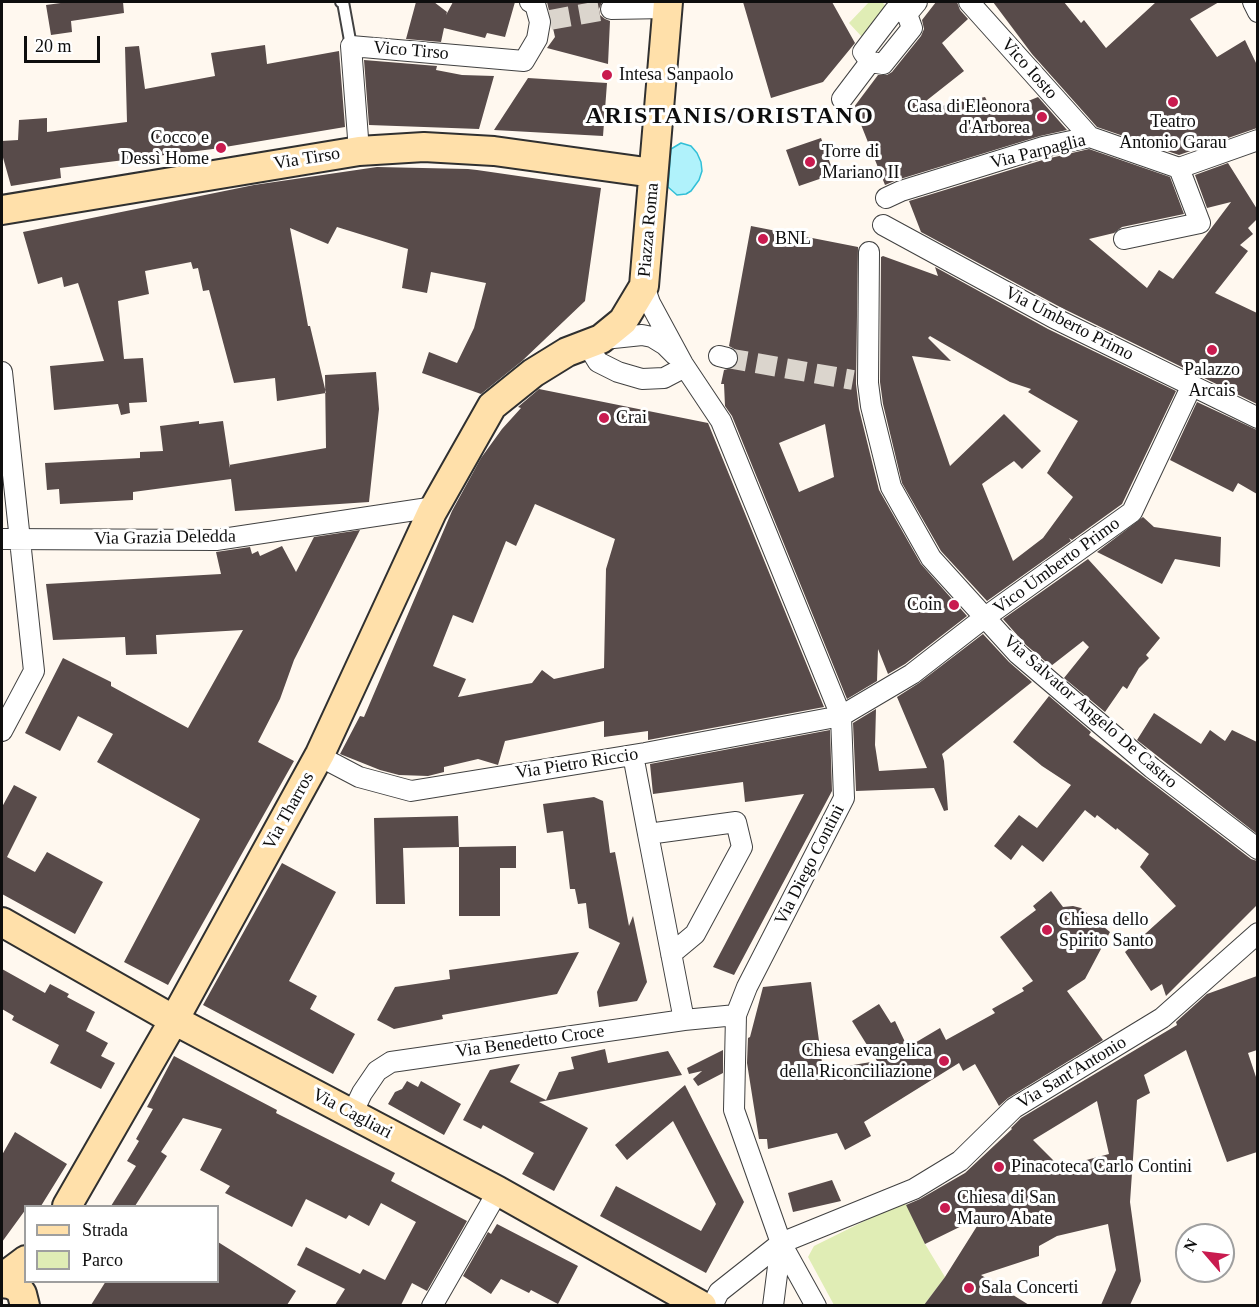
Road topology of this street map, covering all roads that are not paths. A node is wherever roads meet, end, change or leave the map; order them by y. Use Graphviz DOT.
graph roads {
  1 [pos="340,2"];
  2 [pos="530,2"];
  3 [pos="969,2"];
  4 [pos="668,5"];
  5 [pos="912,8"];
  6 [pos="611,9"];
  7 [pos="351,46"];
  8 [pos="842,99"];
  9 [pos="1090,137"];
  10 [pos="1257,140"];
  11 [pos="359,151"];
  12 [pos="615,168"];
  13 [pos="1179,168"];
  14 [pos="653,173"];
  15 [pos="886,198"];
  16 [pos="2,210"];
  17 [pos="883,225"];
  18 [pos="1124,239"];
  19 [pos="869,252"];
  20 [pos="644,286"];
  21 [pos="594,342"];
  22 [pos="684,365"];
  23 [pos="2,372"];
  24 [pos="1192,385"];
  25 [pos="492,406"];
  26 [pos="1257,418"];
  27 [pos="721,421"];
  28 [pos="435,507"];
  29 [pos="11,539"];
  30 [pos="984,618"];
  31 [pos="841,716"];
  32 [pos="2,731"];
  33 [pos="633,755"];
  34 [pos="319,756"];
  35 [pos="648,834"];
  36 [pos="1257,849"];
  37 [pos="2,922"];
  38 [pos="1257,933"];
  39 [pos="671,954"];
  40 [pos="736,1015"];
  41 [pos="174,1020"];
  42 [pos="684,1020"];
  43 [pos="352,1114"];
  44 [pos="498,1191"];
  45 [pos="68,1205"];
  46 [pos="781,1243"];
  47 [pos="24,1262"];
  48 [pos="2,1278"];
  49 [pos="2,1283"];
  50 [pos="32,1283"];
  51 [pos="26,1305"];
  52 [pos="432,1305"];
  53 [pos="702,1305"];
  54 [pos="712,1305"];
  55 [pos="773,1305"];
  56 [pos="816,1305"];
  1 -- 7 [label="lane"];
  2 -- 7 [label="street, Vico Tirso"];
  3 -- 9 [label="street, Vico Iosto"];
  4 -- 6 [label="street, Piazza Roma"];
  4 -- 14 [label="street, Piazza Roma"];
  5 -- 8 [label="street"];
  7 -- 11 [label="street, Vico Tirso"];
  9 -- 13 [label="street, Via Parpaglia"];
  9 -- 15 [label="street, Via Parpaglia"];
  10 -- 13 [label="street"];
  11 -- 12 [label="street, Via Tirso"];
  11 -- 16 [label="street, Via Tirso"];
  12 -- 14 [label="street, Piazza Roma"];
  13 -- 18 [label="street"];
  14 -- 20 [label="street, Piazza Roma"];
  17 -- 24 [label="street, Via Umberto Primo"];
  19 -- 30 [label="street, Via Salvator Angelo De Castro"];
  20 -- 21 [label="street, Piazza Roma"];
  20 -- 22 [label="street, Piazza Roma"];
  21 -- 22 [label="street, Piazza Roma"];
  21 -- 22 [label="street"];
  21 -- 25 [label="street, Piazza Roma"];
  22 -- 27 [label="street, Piazza Roma"];
  23 -- 29 [label="street"];
  24 -- 26 [label="street, Via Umberto Primo"];
  24 -- 30 [label="street, Vico Umberto Primo"];
  25 -- 28 [label="street, Via Tharros"];
  27 -- 31 [label="street, Via Diego Contini"];
  28 -- 29 [label="street, Via Grazia Deledda"];
  28 -- 34 [label="street, Via Tharros"];
  29 -- 32 [label="street"];
  30 -- 31 [label="street, Vico Umberto Primo"];
  30 -- 36 [label="street, Via Salvator Angelo De Castro"];
  31 -- 33 [label="street, Via Pietro Riccio"];
  31 -- 40 [label="street, Via Diego Contini"];
  33 -- 34 [label="street, Via Pietro Riccio"];
  33 -- 35 [label="street"];
  34 -- 41 [label="street, Via Tharros"];
  35 -- 39 [label="street"];
  35 -- 39 [label="street"];
  37 -- 41 [label="street, Via Cagliari"];
  38 -- 46 [label="street, Via Sant'Antonio"];
  39 -- 42 [label="street"];
  40 -- 42 [label="street, Via Benedetto Croce"];
  40 -- 46 [label="street, Via Diego Contini"];
  41 -- 43 [label="street, Via Cagliari"];
  41 -- 45 [label="street, Via Tharros"];
  42 -- 43 [label="street, Via Benedetto Croce"];
  43 -- 44 [label="street, Via Cagliari"];
  44 -- 52 [label="street"];
  44 -- 53 [label="street, Via Cagliari"];
  46 -- 54 [label="street, Via Sant'Antonio"];
  46 -- 55 [label="street"];
  46 -- 56 [label="street, Via Diego Contini"];
  47 -- 48 [label="street"];
  49 -- 51 [label="street"];
  50 -- 51 [label="street"];
}
